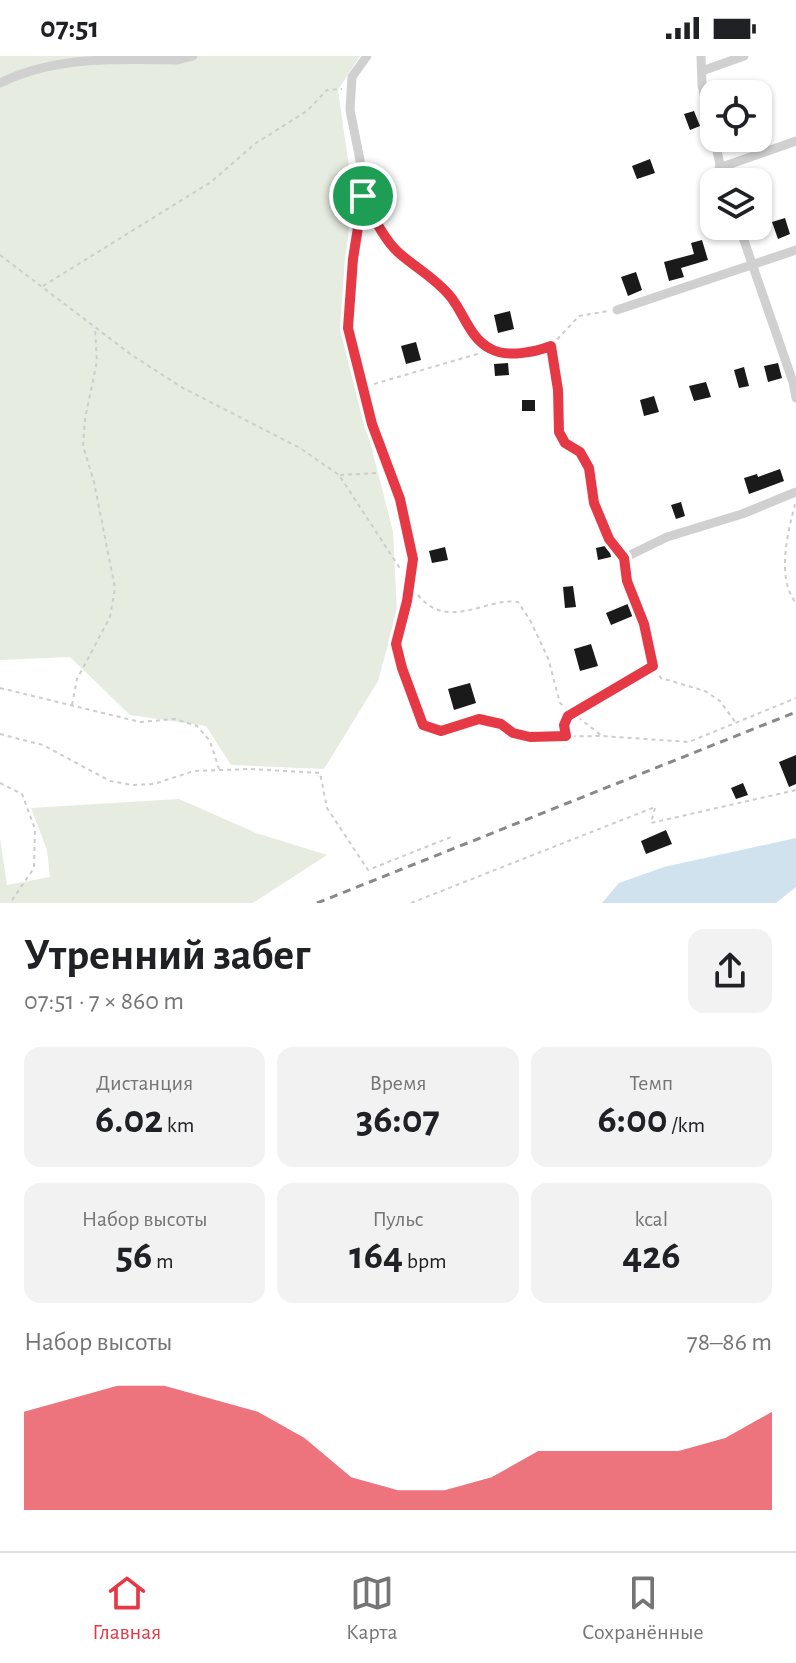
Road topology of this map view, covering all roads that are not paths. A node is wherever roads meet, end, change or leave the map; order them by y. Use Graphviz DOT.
graph roads {
  1 [pos="193,56"];
  2 [pos="367,56"];
  3 [pos="701,56"];
  4 [pos="744,56"];
  5 [pos="702,71"];
  6 [pos="0,83"];
  7 [pos="796,141"];
  8 [pos="719,168"];
  9 [pos="744,240"];
  10 [pos="796,250"];
  11 [pos="752,265"];
  12 [pos="611,311"];
  13 [pos="796,398"];
  14 [pos="796,492"];
  15 [pos="624,558"];
  16 [pos="479,719"];
  1 -- 6 [label="street"];
  2 -- 16 [label="street"];
  3 -- 5 [label="street"];
  4 -- 5 [label="street"];
  5 -- 8 [label="street"];
  7 -- 8 [label="street"];
  9 -- 11 [label="street"];
  10 -- 11 [label="street"];
  11 -- 12 [label="street"];
  11 -- 13 [label="street"];
  14 -- 15 [label="street"];
}
